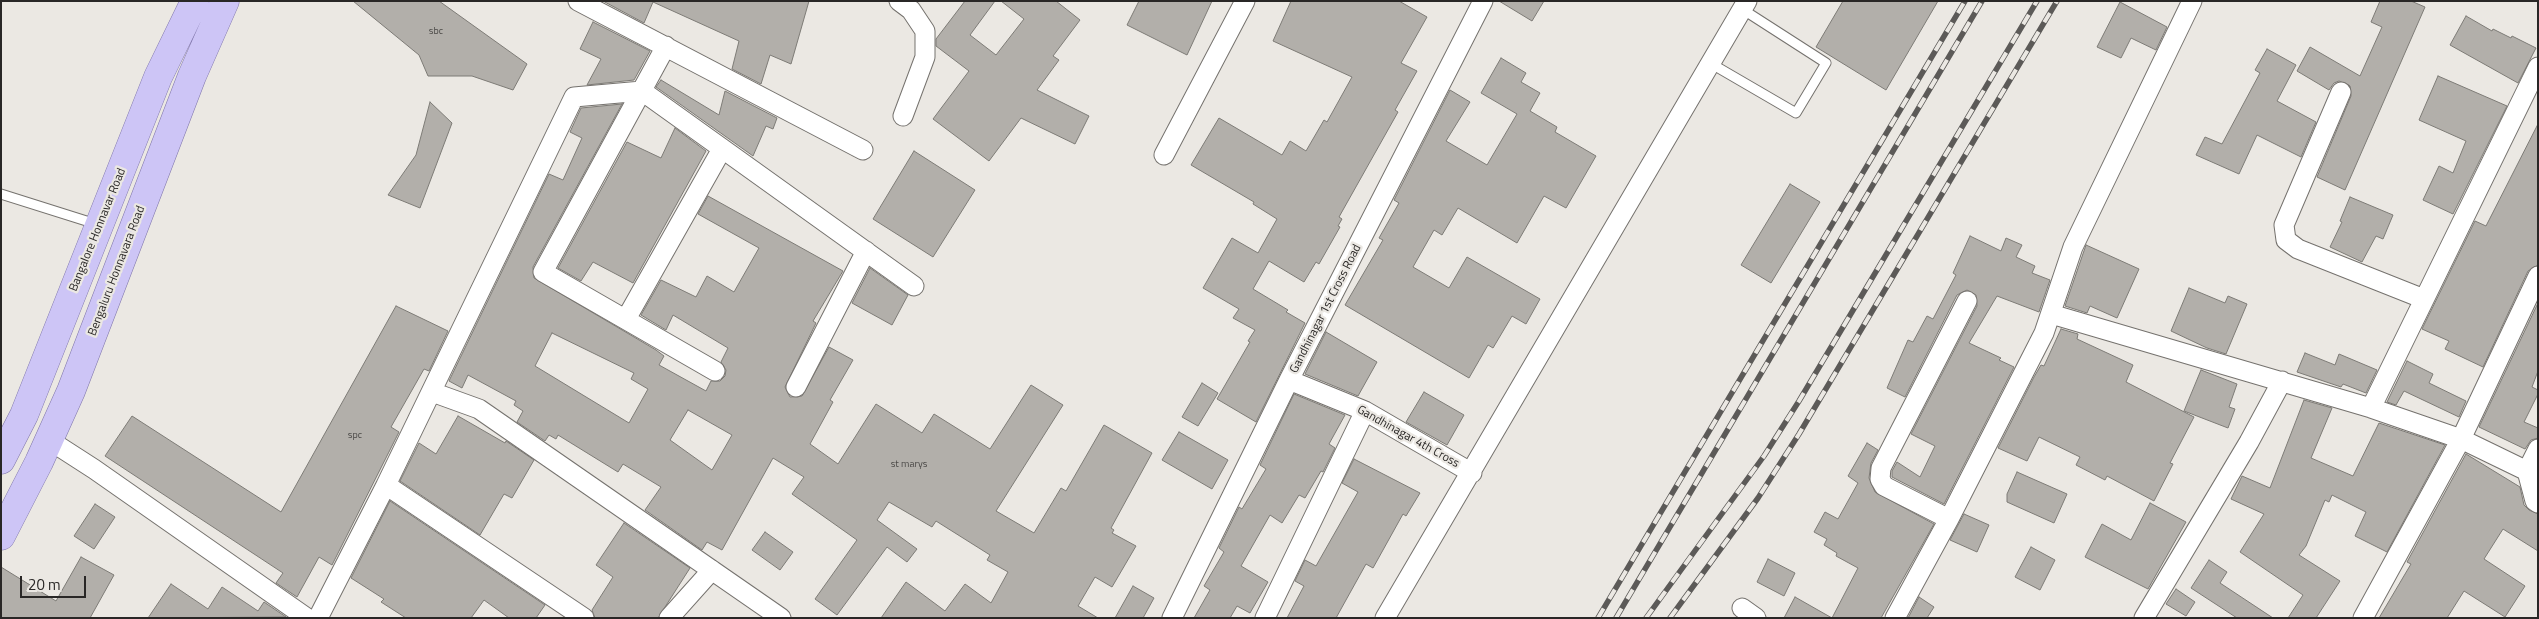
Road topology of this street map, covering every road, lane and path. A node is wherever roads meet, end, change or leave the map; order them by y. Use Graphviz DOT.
graph roads {
  1 [pos="195,1"];
  2 [pos="225,1"];
  3 [pos="578,1"];
  4 [pos="899,1"];
  5 [pos="1245,1"];
  6 [pos="1483,1"];
  7 [pos="2192,1"];
  8 [pos="1744,5"];
  9 [pos="666,46"];
  10 [pos="1710,63"];
  11 [pos="2538,67"];
  12 [pos="642,91"];
  13 [pos="2341,92"];
  14 [pos="903,116"];
  15 [pos="722,149"];
  16 [pos="863,150"];
  17 [pos="1164,155"];
  18 [pos="1,194"];
  19 [pos="100,226"];
  20 [pos="866,251"];
  21 [pos="2538,276"];
  22 [pos="914,286"];
  23 [pos="2424,299"];
  24 [pos="1967,301"];
  25 [pos="2051,314"];
  26 [pos="626,319"];
  27 [pos="715,371"];
  28 [pos="1289,380"];
  29 [pos="2282,381"];
  30 [pos="796,387"];
  31 [pos="432,392"];
  32 [pos="2370,408"];
  33 [pos="1365,411"];
  34 [pos="2461,439"];
  35 [pos="49,440"];
  36 [pos="2538,449"];
  37 [pos="1,460"];
  38 [pos="2526,471"];
  39 [pos="1472,473"];
  40 [pos="386,485"];
  41 [pos="2538,504"];
  42 [pos="1949,519"];
  43 [pos="1,536"];
  44 [pos="712,570"];
  45 [pos="308,618"];
  46 [pos="318,618"];
  47 [pos="584,618"];
  48 [pos="669,618"];
  49 [pos="781,618"];
  50 [pos="1172,618"];
  51 [pos="1265,618"];
  52 [pos="1385,618"];
  53 [pos="1895,618"];
  54 [pos="2144,618"];
  55 [pos="2363,618"];
  1 -- 19 [label="main road, Bangalore Honnavar Road"];
  2 -- 35 [label="main road, Bengaluru Honnavara Road"];
  3 -- 9 [label="street"];
  4 -- 14 [label="street"];
  5 -- 17 [label="street"];
  6 -- 28 [label="street, Gandhinagar 1st Cross Road"];
  7 -- 25 [label="street"];
  8 -- 10 [label="street"];
  8 -- 10 [label="lane"];
  9 -- 12 [label="street"];
  9 -- 16 [label="street"];
  10 -- 39 [label="street"];
  11 -- 23 [label="street"];
  12 -- 15 [label="street"];
  12 -- 26 [label="street"];
  12 -- 31 [label="street"];
  13 -- 23 [label="street"];
  15 -- 20 [label="street"];
  15 -- 26 [label="street"];
  18 -- 19 [label="lane"];
  19 -- 37 [label="main road, Bangalore Honnavar Road"];
  20 -- 22 [label="street"];
  20 -- 30 [label="street"];
  21 -- 34 [label="street"];
  23 -- 32 [label="street"];
  24 -- 42 [label="street"];
  25 -- 29 [label="street"];
  25 -- 42 [label="street"];
  26 -- 27 [label="street"];
  28 -- 33 [label="street, Gandhinagar 4th Cross"];
  28 -- 50 [label="street, Gandhinagar 1st Cross Road"];
  29 -- 32 [label="street"];
  29 -- 54 [label="street"];
  31 -- 40 [label="street"];
  31 -- 44 [label="street"];
  32 -- 34 [label="street"];
  33 -- 39 [label="street, Gandhinagar 4th Cross"];
  33 -- 51 [label="street"];
  34 -- 38 [label="street"];
  34 -- 55 [label="street"];
  35 -- 43 [label="main road, Bengaluru Honnavara Road"];
  35 -- 45 [label="street"];
  36 -- 38 [label="street"];
  38 -- 41 [label="street"];
  39 -- 52 [label="street"];
  40 -- 46 [label="street"];
  40 -- 47 [label="street"];
  42 -- 53 [label="street"];
  44 -- 48 [label="street"];
  44 -- 49 [label="street"];
}
